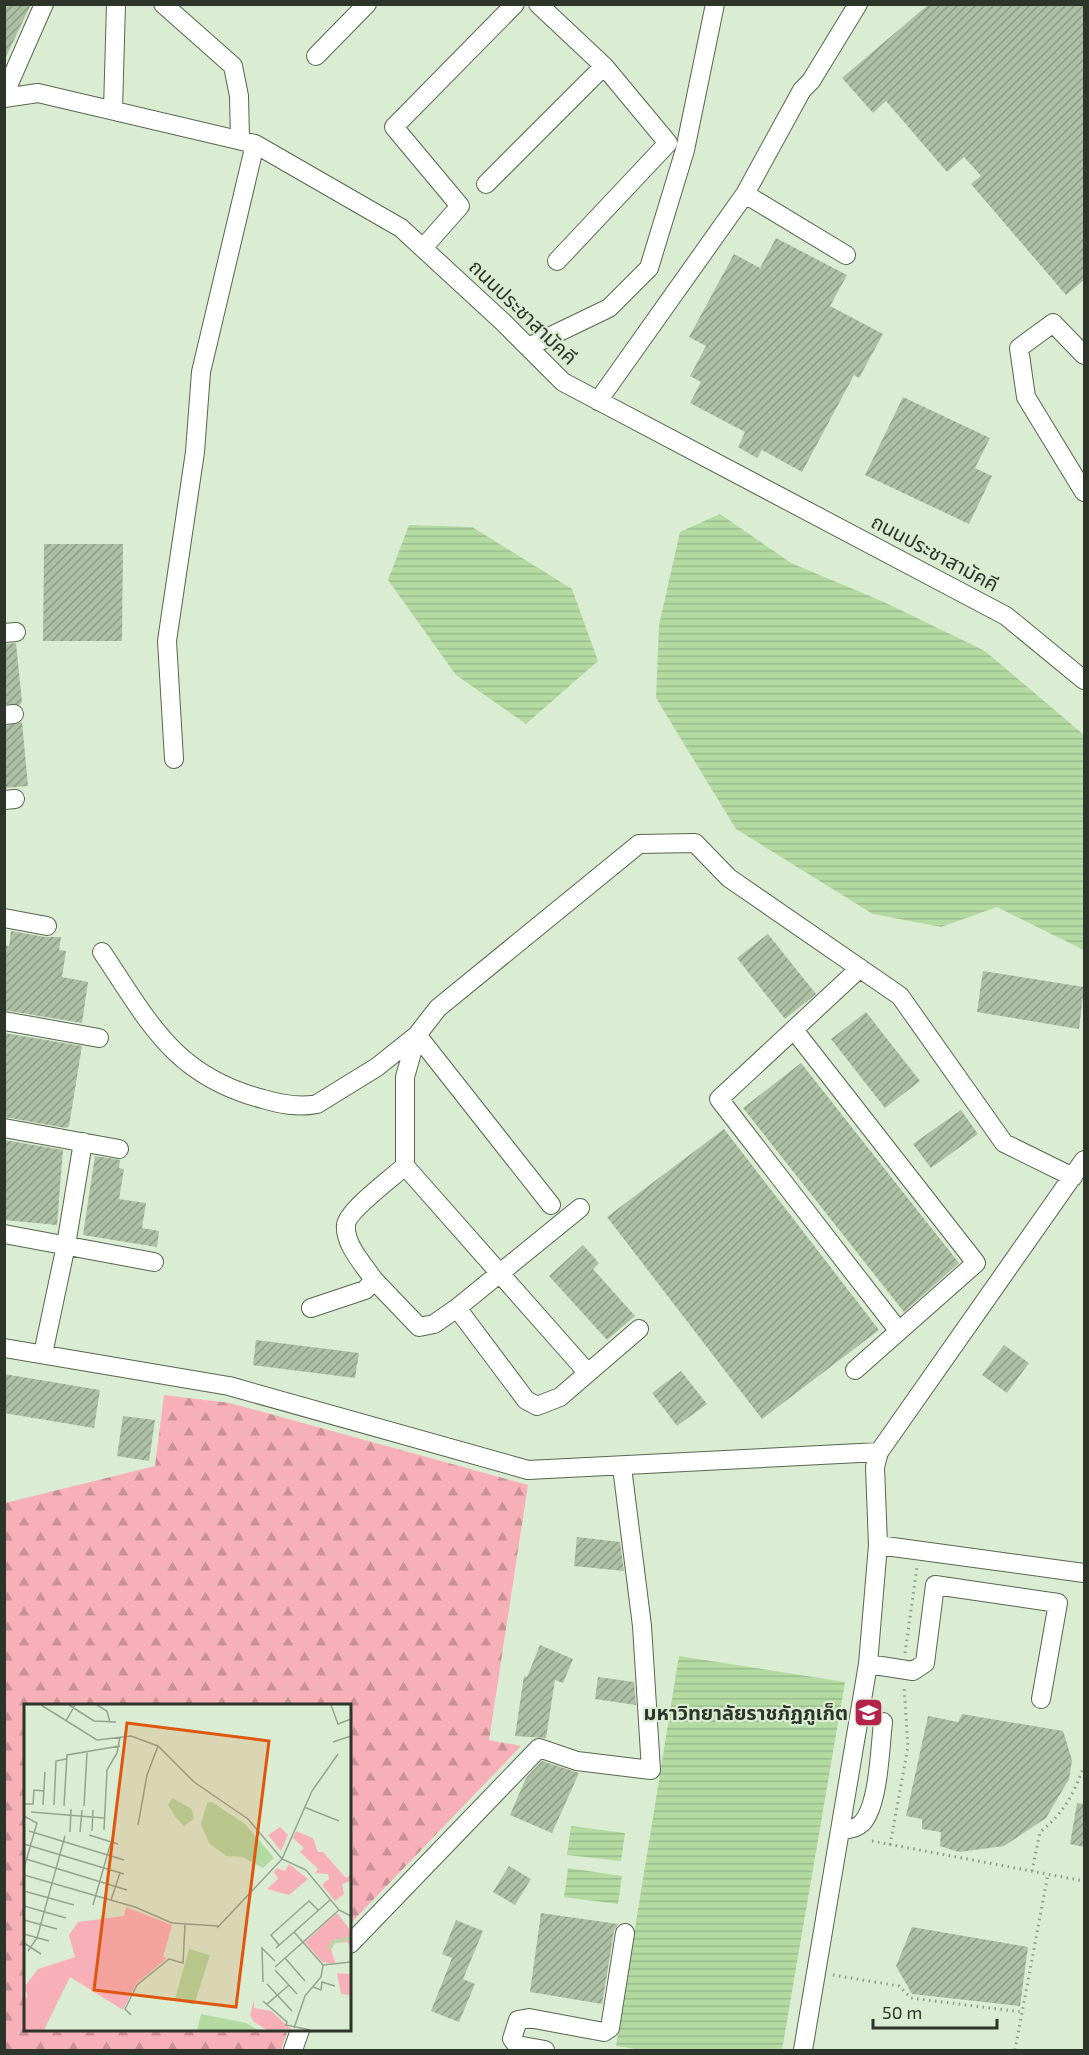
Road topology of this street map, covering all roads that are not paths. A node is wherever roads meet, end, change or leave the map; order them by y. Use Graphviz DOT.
graph roads {
  1 [pos="44,4"];
  2 [pos="116,4"];
  3 [pos="163,4"];
  4 [pos="367,4"];
  5 [pos="515,4"];
  6 [pos="538,4"];
  7 [pos="715,4"];
  8 [pos="858,4"];
  9 [pos="315,56"];
  10 [pos="604,66"];
  11 [pos="4,96"];
  12 [pos="113,110"];
  13 [pos="248,142"];
  14 [pos="486,184"];
  15 [pos="745,194"];
  16 [pos="423,248"];
  17 [pos="846,255"];
  18 [pos="557,261"];
  19 [pos="528,347"];
  20 [pos="1084,355"];
  21 [pos="598,401"];
  22 [pos="1084,492"];
  23 [pos="1084,680"];
  24 [pos="174,759"];
  25 [pos="4,918"];
  26 [pos="47,926"];
  27 [pos="102,952"];
  28 [pos="860,968"];
  29 [pos="4,1021"];
  30 [pos="794,1030"];
  31 [pos="417,1035"];
  32 [pos="99,1038"];
  33 [pos="4,1128"];
  34 [pos="83,1142"];
  35 [pos="119,1149"];
  36 [pos="1084,1160"];
  37 [pos="405,1166"];
  38 [pos="1073,1177"];
  39 [pos="551,1205"];
  40 [pos="580,1209"];
  41 [pos="4,1234"];
  42 [pos="66,1245"];
  43 [pos="154,1262"];
  44 [pos="499,1274"];
  45 [pos="374,1280"];
  46 [pos="311,1308"];
  47 [pos="456,1308"];
  48 [pos="639,1329"];
  49 [pos="898,1330"];
  50 [pos="4,1348"];
  51 [pos="43,1354"];
  52 [pos="855,1370"];
  53 [pos="587,1372"];
  54 [pos="877,1459"];
  55 [pos="622,1467"];
  56 [pos="878,1545"];
  57 [pos="1084,1573"];
  58 [pos="868,1664"];
  59 [pos="1041,1699"];
  60 [pos="883,1722"];
  61 [pos="840,1830"];
  62 [pos="626,1933"];
  63 [pos="351,1943"];
  64 [pos="300,2031"];
  65 [pos="292,2050"];
  66 [pos="545,2050"];
  67 [pos="803,2050"];
  1 -- 11 [label="street"];
  2 -- 12 [label="street"];
  3 -- 13 [label="street"];
  4 -- 9 [label="street"];
  5 -- 16 [label="street"];
  6 -- 10 [label="street"];
  7 -- 19 [label="street"];
  8 -- 15 [label="street"];
  10 -- 14 [label="street"];
  10 -- 18 [label="street"];
  11 -- 12 [label="street, ถนนประชาสามัคคี"];
  12 -- 13 [label="street, ถนนประชาสามัคคี"];
  13 -- 16 [label="street, ถนนประชาสามัคคี"];
  13 -- 24 [label="street"];
  15 -- 17 [label="street"];
  15 -- 21 [label="street"];
  16 -- 19 [label="street, ถนนประชาสามัคคี"];
  19 -- 21 [label="street, ถนนประชาสามัคคี"];
  20 -- 22 [label="street"];
  21 -- 23 [label="street, ถนนประชาสามัคคี"];
  25 -- 26 [label="street"];
  27 -- 31 [label="street"];
  28 -- 30 [label="street"];
  28 -- 31 [label="street"];
  28 -- 38 [label="street"];
  29 -- 32 [label="street"];
  30 -- 49 [label="street"];
  30 -- 49 [label="street"];
  31 -- 37 [label="street"];
  31 -- 39 [label="street"];
  33 -- 34 [label="street"];
  34 -- 35 [label="street"];
  34 -- 42 [label="street"];
  36 -- 38 [label="street"];
  37 -- 44 [label="street"];
  37 -- 45 [label="street"];
  38 -- 54 [label="street"];
  40 -- 44 [label="street"];
  41 -- 42 [label="street"];
  42 -- 43 [label="street"];
  42 -- 51 [label="street"];
  44 -- 47 [label="street"];
  44 -- 53 [label="street"];
  45 -- 46 [label="street"];
  45 -- 47 [label="street"];
  47 -- 53 [label="street"];
  48 -- 53 [label="street"];
  49 -- 52 [label="street"];
  50 -- 51 [label="street"];
  51 -- 55 [label="street"];
  54 -- 55 [label="street"];
  54 -- 56 [label="street"];
  55 -- 63 [label="street"];
  56 -- 57 [label="street"];
  56 -- 58 [label="street"];
  58 -- 59 [label="street"];
  58 -- 61 [label="street"];
  60 -- 61 [label="street"];
  61 -- 67 [label="street"];
  62 -- 66 [label="street"];
  64 -- 65 [label="street"];
}
